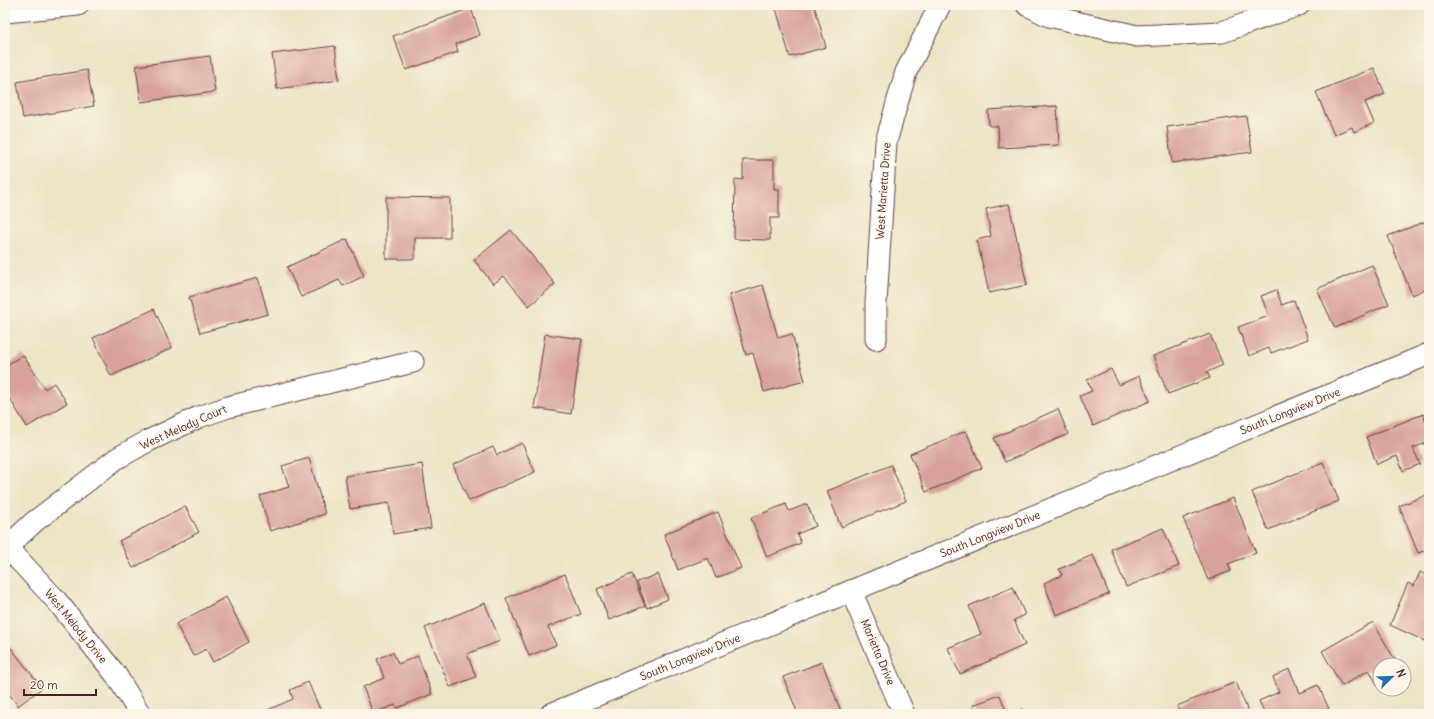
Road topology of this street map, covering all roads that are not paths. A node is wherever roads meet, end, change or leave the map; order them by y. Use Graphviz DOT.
graph roads {
  1 [pos="78,5"];
  2 [pos="940,5"];
  3 [pos="1027,5"];
  4 [pos="1300,5"];
  5 [pos="5,12"];
  6 [pos="876,339"];
  7 [pos="1429,354"];
  8 [pos="413,362"];
  9 [pos="6,546"];
  10 [pos="851,591"];
  11 [pos="140,714"];
  12 [pos="550,714"];
  13 [pos="904,714"];
  1 -- 5 [label="street"];
  2 -- 6 [label="street, West Marietta Drive"];
  3 -- 4 [label="street"];
  7 -- 10 [label="street, South Longview Drive"];
  8 -- 9 [label="street, West Melody Court"];
  9 -- 11 [label="street, West Melody Drive"];
  10 -- 12 [label="street, South Longview Drive"];
  10 -- 13 [label="street, Marietta Drive"];
}
